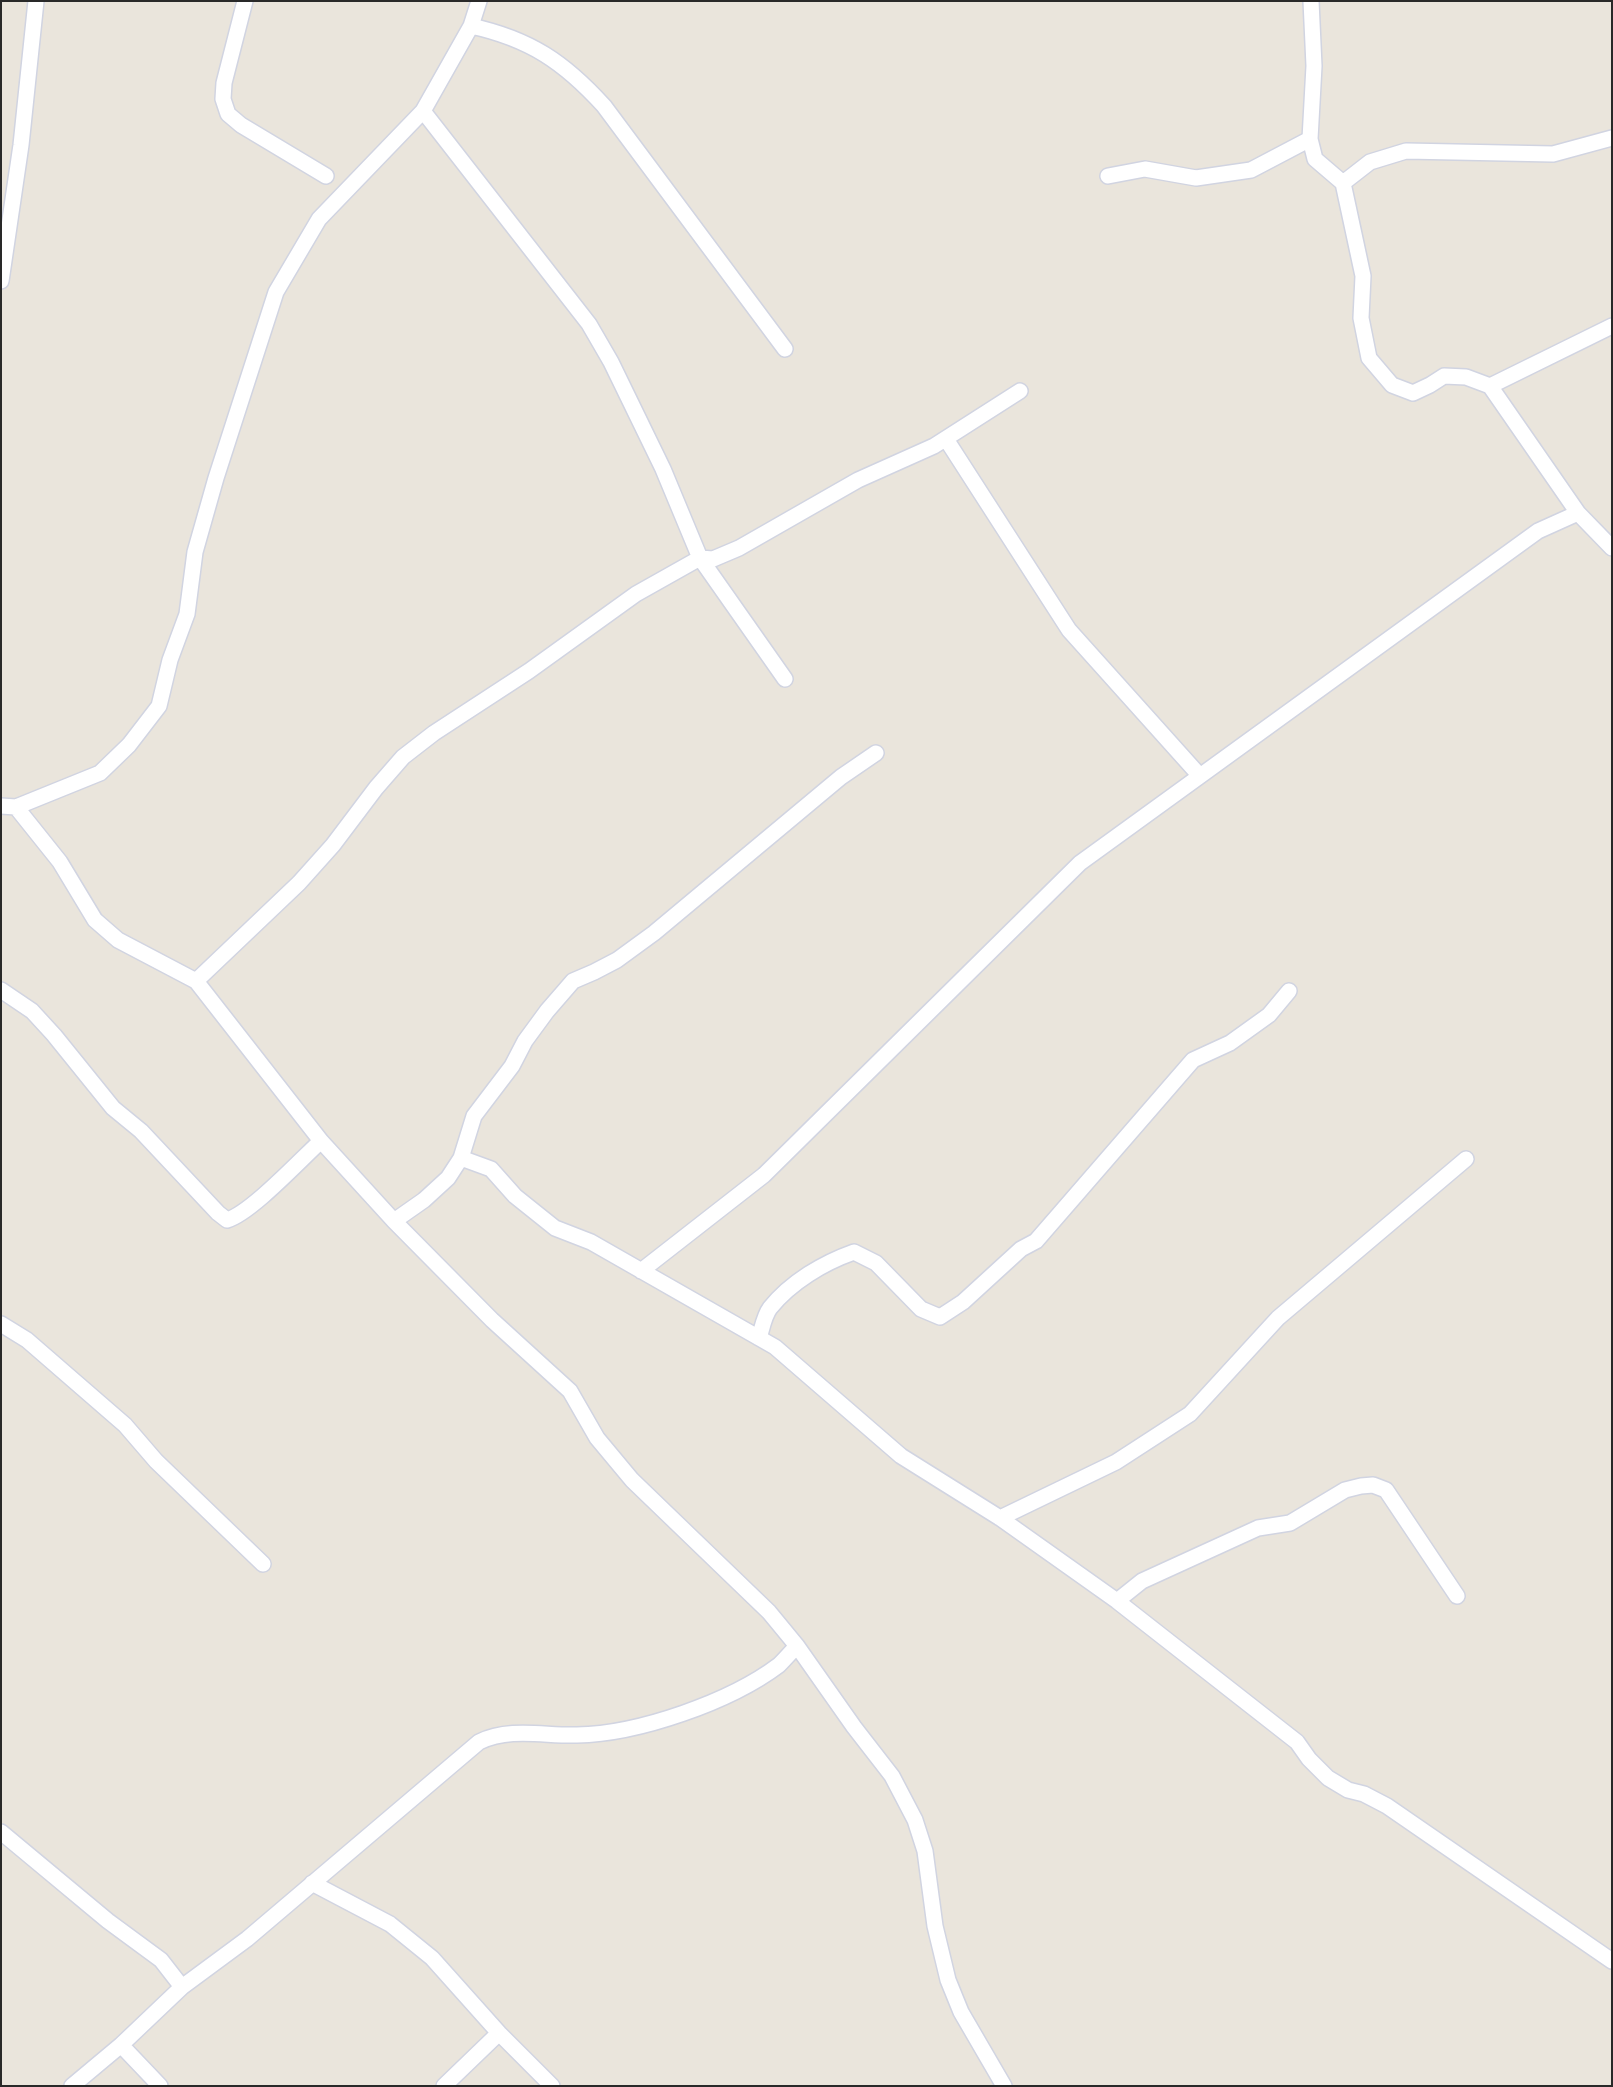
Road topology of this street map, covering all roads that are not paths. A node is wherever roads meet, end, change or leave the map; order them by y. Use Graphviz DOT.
graph roads {
  1 [pos="36,1"];
  2 [pos="244,1"];
  3 [pos="479,1"];
  4 [pos="1311,1"];
  5 [pos="471,26"];
  6 [pos="422,111"];
  7 [pos="1612,138"];
  8 [pos="1310,139"];
  9 [pos="326,176"];
  10 [pos="1108,176"];
  11 [pos="1343,183"];
  12 [pos="1,281"];
  13 [pos="1612,326"];
  14 [pos="785,349"];
  15 [pos="1490,386"];
  16 [pos="1020,391"];
  17 [pos="946,439"];
  18 [pos="1578,513"];
  19 [pos="1612,548"];
  20 [pos="700,558"];
  21 [pos="785,679"];
  22 [pos="876,754"];
  23 [pos="1200,776"];
  24 [pos="9,807"];
  25 [pos="196,981"];
  26 [pos="1,990"];
  27 [pos="1290,991"];
  28 [pos="321,1141"];
  29 [pos="461,1158"];
  30 [pos="1466,1159"];
  31 [pos="394,1221"];
  32 [pos="641,1271"];
  33 [pos="1,1324"];
  34 [pos="759,1338"];
  35 [pos="1000,1518"];
  36 [pos="263,1564"];
  37 [pos="1457,1596"];
  38 [pos="1117,1600"];
  39 [pos="797,1646"];
  40 [pos="1,1832"];
  41 [pos="312,1883"];
  42 [pos="1612,1960"];
  43 [pos="182,1987"];
  44 [pos="499,2033"];
  45 [pos="121,2045"];
  46 [pos="72,2086"];
  47 [pos="160,2086"];
  48 [pos="444,2086"];
  49 [pos="552,2086"];
  50 [pos="1004,2086"];
  1 -- 12 [label="street"];
  2 -- 9 [label="street"];
  3 -- 5 [label="street"];
  4 -- 8 [label="street"];
  5 -- 6 [label="street"];
  5 -- 14 [label="street"];
  6 -- 20 [label="street"];
  6 -- 24 [label="street"];
  7 -- 11 [label="street"];
  8 -- 10 [label="street"];
  8 -- 11 [label="street"];
  11 -- 15 [label="street"];
  13 -- 15 [label="street"];
  15 -- 18 [label="street"];
  16 -- 17 [label="street"];
  17 -- 20 [label="street"];
  17 -- 23 [label="street"];
  18 -- 19 [label="street"];
  18 -- 23 [label="street"];
  20 -- 21 [label="street"];
  20 -- 25 [label="street"];
  22 -- 29 [label="street"];
  23 -- 32 [label="street"];
  24 -- 25 [label="street"];
  25 -- 28 [label="street"];
  26 -- 28 [label="street"];
  27 -- 34 [label="street"];
  28 -- 31 [label="street"];
  29 -- 31 [label="street"];
  29 -- 32 [label="street"];
  30 -- 35 [label="street"];
  31 -- 39 [label="street"];
  32 -- 34 [label="street"];
  33 -- 36 [label="street"];
  34 -- 35 [label="street"];
  35 -- 38 [label="street"];
  37 -- 38 [label="street"];
  38 -- 42 [label="street"];
  39 -- 41 [label="street"];
  39 -- 50 [label="street"];
  40 -- 43 [label="street"];
  41 -- 43 [label="street"];
  41 -- 44 [label="street"];
  43 -- 45 [label="street"];
  44 -- 48 [label="street"];
  44 -- 49 [label="street"];
  45 -- 46 [label="street"];
  45 -- 47 [label="street"];
}
